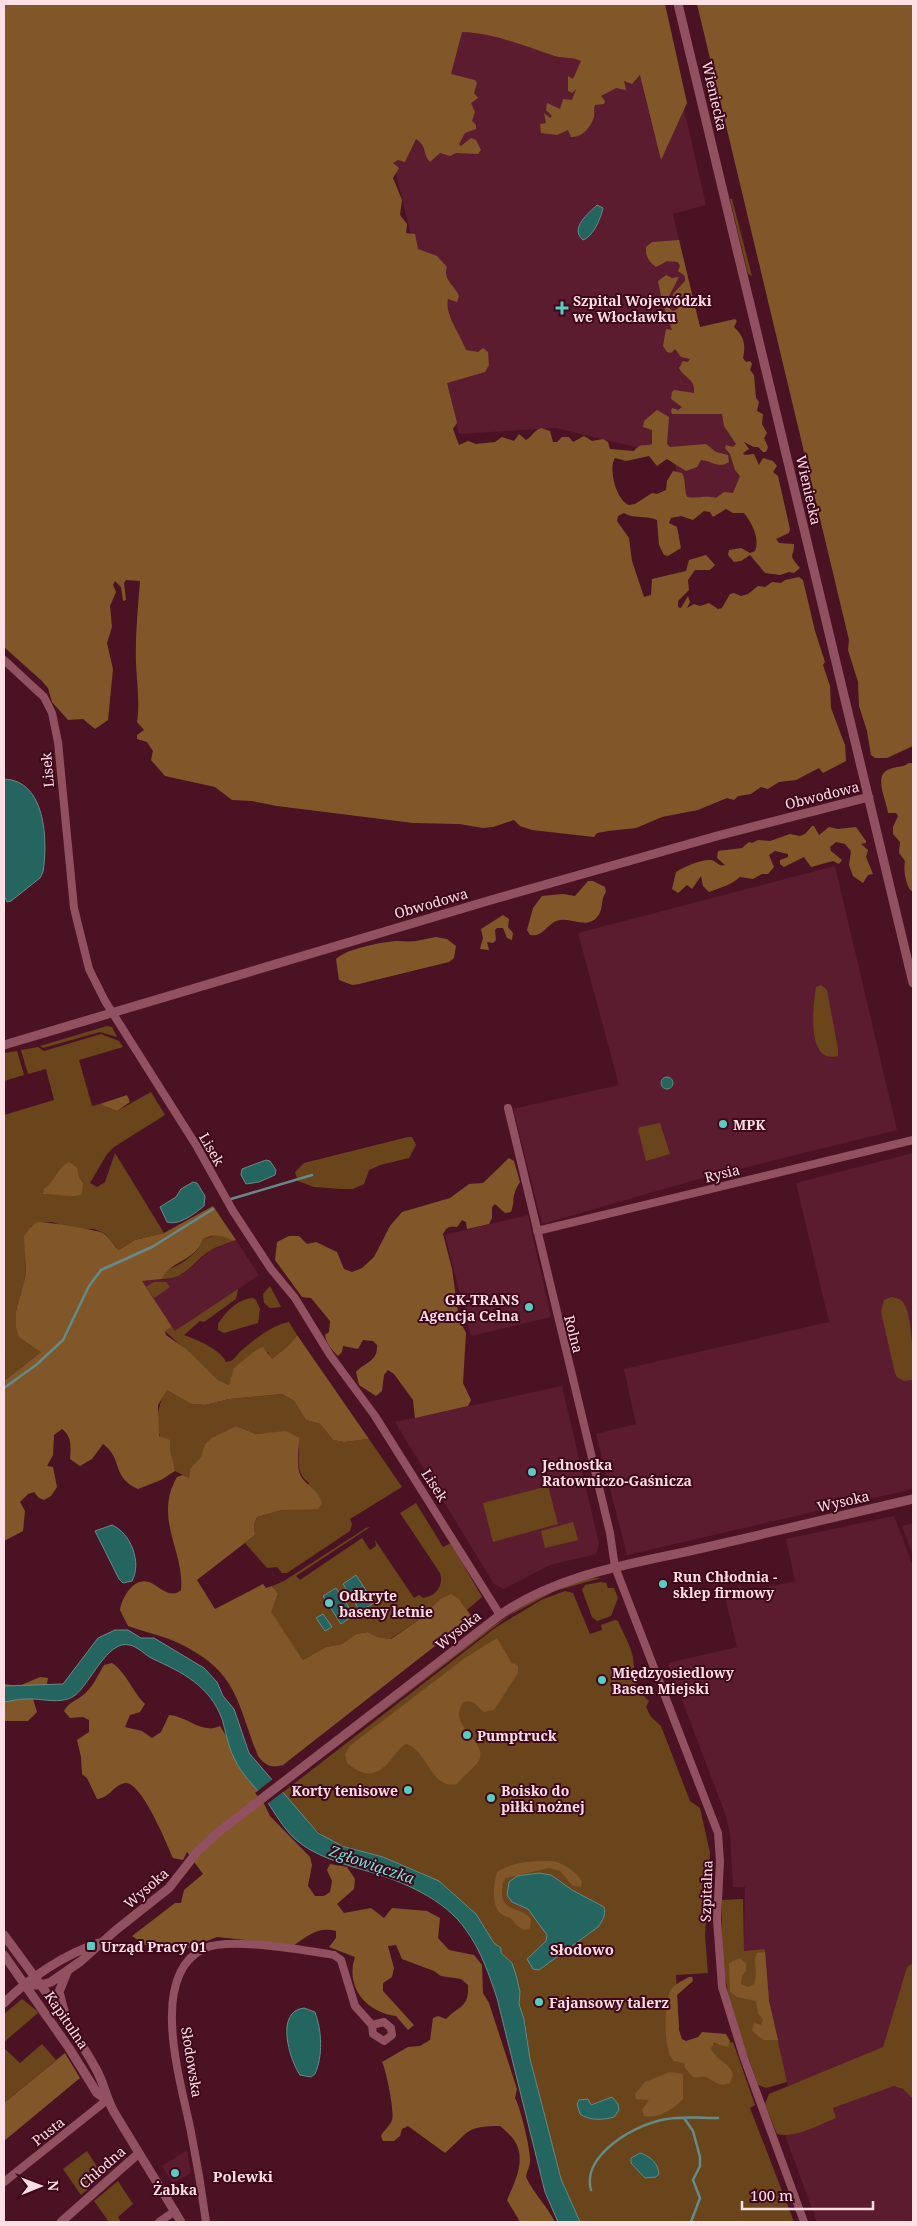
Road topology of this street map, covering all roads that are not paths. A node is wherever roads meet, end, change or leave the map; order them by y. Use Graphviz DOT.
graph roads {
  1 [pos="678,4"];
  2 [pos="4,660"];
  3 [pos="869,797"];
  4 [pos="913,983"];
  5 [pos="114,1014"];
  6 [pos="4,1045"];
  7 [pos="508,1108"];
  8 [pos="913,1140"];
  9 [pos="537,1231"];
  10 [pos="913,1499"];
  11 [pos="615,1566"];
  12 [pos="500,1615"];
  13 [pos="4,1935"];
  14 [pos="102,1942"];
  15 [pos="4,1955"];
  16 [pos="67,1972"];
  17 [pos="38,1981"];
  18 [pos="25,1985"];
  19 [pos="4,2003"];
  20 [pos="68,2024"];
  21 [pos="372,2024"];
  22 [pos="107,2100"];
  23 [pos="139,2153"];
  24 [pos="4,2182"];
  25 [pos="175,2211"];
  26 [pos="60,2222"];
  27 [pos="159,2222"];
  28 [pos="181,2222"];
  29 [pos="206,2222"];
  30 [pos="804,2222"];
  1 -- 3 [label="street, Wieniecka"];
  2 -- 5 [label="street, Lisek"];
  3 -- 4 [label="street, Wieniecka"];
  3 -- 5 [label="street, Obwodowa"];
  5 -- 6 [label="street, Obwodowa"];
  5 -- 12 [label="street, Lisek"];
  7 -- 9 [label="street, Rolna"];
  8 -- 9 [label="street, Rysia"];
  9 -- 11 [label="street, Rolna"];
  10 -- 11 [label="street, Wysoka"];
  11 -- 12 [label="street, Wysoka"];
  11 -- 30 [label="street, Szpitalna"];
  12 -- 14 [label="street, Wysoka"];
  13 -- 17 [label="street, Kapitulna"];
  14 -- 16 [label="street, Wysoka"];
  14 -- 17 [label="street, Wysoka"];
  15 -- 18 [label="street, Kapitulna"];
  16 -- 17 [label="street, Wysoka"];
  16 -- 20 [label="street, Kapitulna"];
  17 -- 18 [label="street, Wysoka"];
  17 -- 20 [label="street, Kapitulna"];
  18 -- 19 [label="street"];
  18 -- 22 [label="street, Kapitulna"];
  20 -- 22 [label="street, Kapitulna"];
  21 -- 29 [label="street, Słodowska"];
  22 -- 23 [label="street, Kapitulna"];
  22 -- 24 [label="street, Pusta"];
  23 -- 25 [label="street, Kapitulna"];
  23 -- 26 [label="street, Chłodna"];
  25 -- 27 [label="street"];
  25 -- 28 [label="street, Kapitulna"];
}
